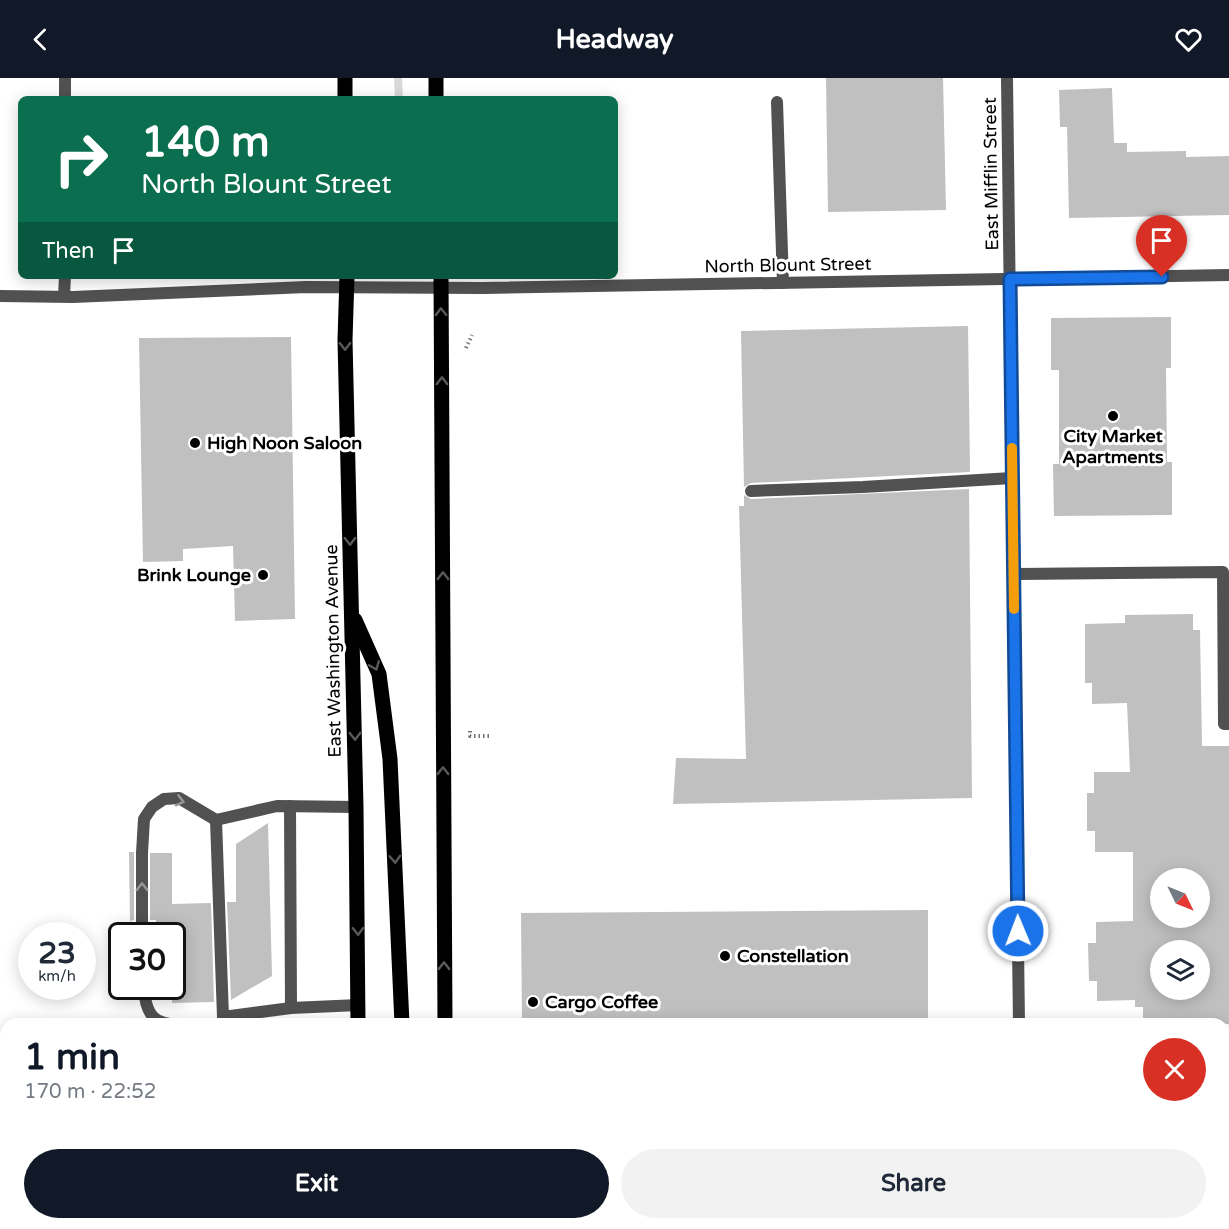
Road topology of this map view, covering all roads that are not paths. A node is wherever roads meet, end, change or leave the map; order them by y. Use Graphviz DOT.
graph roads {
  1 [pos="65,78"];
  2 [pos="345,78"];
  3 [pos="436,78"];
  4 [pos="1007,78"];
  5 [pos="65,96"];
  6 [pos="345,96"];
  7 [pos="436,96"];
  8 [pos="777,102"];
  9 [pos="1229,275"];
  10 [pos="65,279"];
  11 [pos="1010,279"];
  12 [pos="347,282"];
  13 [pos="441,282"];
  14 [pos="783,283"];
  15 [pos="0,296"];
  16 [pos="64,296"];
  17 [pos="1012,478"];
  18 [pos="751,491"];
  19 [pos="1014,574"];
  20 [pos="352,612"];
  21 [pos="1229,724"];
  22 [pos="290,806"];
  23 [pos="356,807"];
  24 [pos="216,820"];
  25 [pos="142,922"];
  26 [pos="145,1000"];
  27 [pos="358,1005"];
  28 [pos="291,1008"];
  29 [pos="223,1017"];
  30 [pos="153,1018"];
  31 [pos="220,1018"];
  32 [pos="358,1018"];
  33 [pos="402,1018"];
  34 [pos="445,1018"];
  35 [pos="1019,1018"];
  1 -- 5 [label="street"];
  2 -- 6 [label="main road"];
  3 -- 7 [label="main road"];
  4 -- 11 [label="street, East Mifflin Street"];
  8 -- 14 [label="street"];
  9 -- 11 [label="street, North Blount Street"];
  10 -- 16 [label="street"];
  11 -- 14 [label="street, North Blount Street"];
  11 -- 17 [label="street, East Mifflin Street"];
  12 -- 13 [label="street, North Blount Street"];
  12 -- 16 [label="street, North Blount Street"];
  12 -- 20 [label="main road, East Washington Avenue, one-way"];
  13 -- 14 [label="street, North Blount Street"];
  34 -- 13 [label="main road, one-way"];
  15 -- 16 [label="street, North Blount Street"];
  17 -- 18 [label="street"];
  17 -- 19 [label="street, East Mifflin Street"];
  19 -- 21 [label="street"];
  19 -- 35 [label="street, East Mifflin Street"];
  20 -- 23 [label="main road, East Washington Avenue, one-way"];
  20 -- 33 [label="main road, one-way"];
  22 -- 23 [label="street"];
  22 -- 24 [label="street"];
  22 -- 28 [label="street"];
  23 -- 27 [label="main road, East Washington Avenue, one-way"];
  25 -- 24 [label="street, one-way"];
  24 -- 29 [label="street"];
  26 -- 30 [label="street"];
  27 -- 28 [label="street"];
  27 -- 32 [label="main road, East Washington Avenue"];
  28 -- 29 [label="street"];
  29 -- 31 [label="street"];
}
